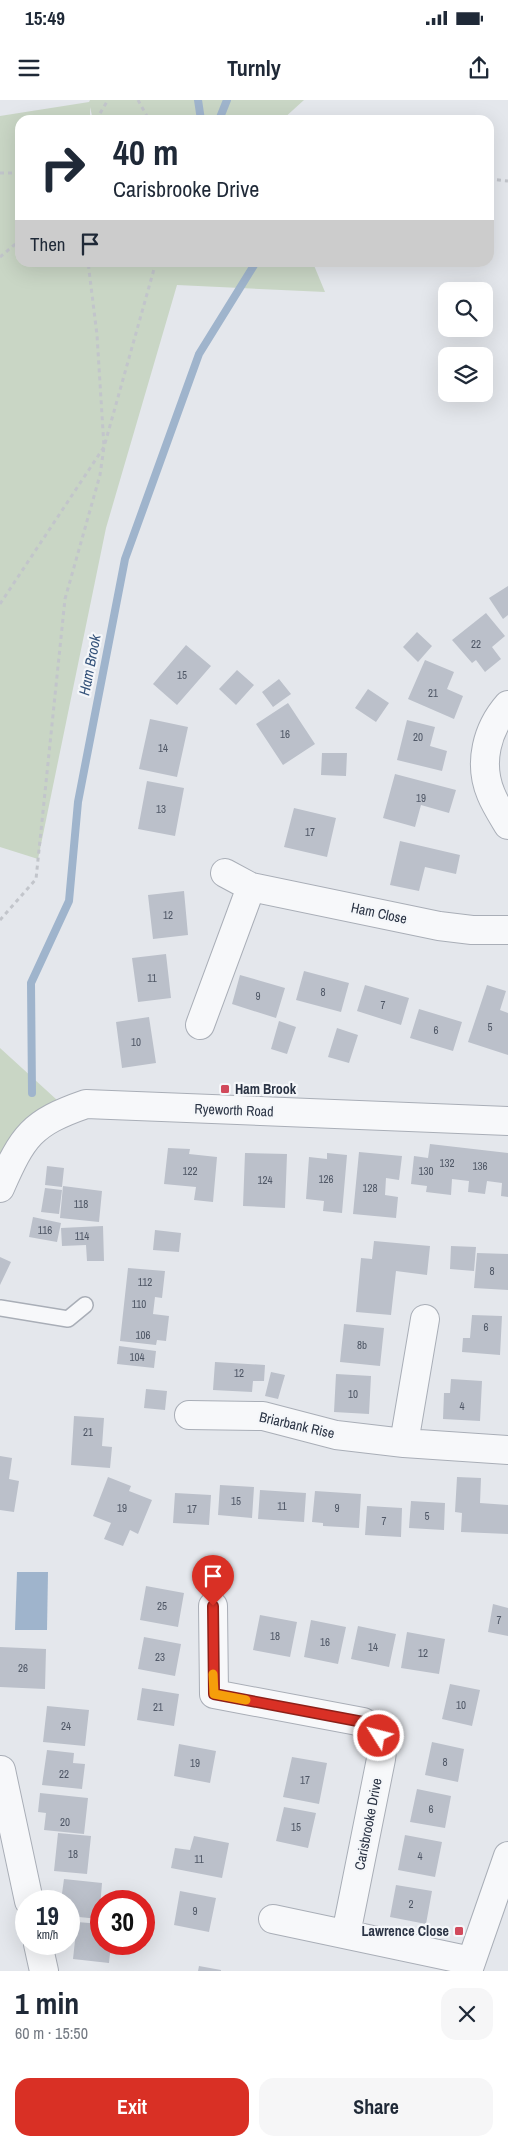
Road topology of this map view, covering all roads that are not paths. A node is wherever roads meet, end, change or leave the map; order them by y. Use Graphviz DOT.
graph roads {
  1 [pos="508,705"];
  2 [pos="508,825"];
  3 [pos="225,873"];
  4 [pos="251,887"];
  5 [pos="508,930"];
  6 [pos="200,1025"];
  7 [pos="508,1121"];
  8 [pos="0,1188"];
  9 [pos="85,1305"];
  10 [pos="0,1308"];
  11 [pos="424,1319"];
  12 [pos="189,1415"];
  13 [pos="404,1443"];
  14 [pos="508,1450"];
  15 [pos="213,1606"];
  16 [pos="0,1770"];
  17 [pos="508,1856"];
  18 [pos="27,1890"];
  19 [pos="273,1919"];
  20 [pos="346,1934"];
  21 [pos="40,1955"];
  22 [pos="469,1966"];
  23 [pos="44,1971"];
  1 -- 2 [label="street"];
  3 -- 4 [label="street, Ham Close"];
  4 -- 5 [label="street, Ham Close"];
  4 -- 6 [label="street"];
  7 -- 8 [label="street, Ryeworth Road"];
  9 -- 10 [label="lane"];
  11 -- 13 [label="street"];
  12 -- 13 [label="street, Briarbank Rise"];
  13 -- 14 [label="street, Briarbank Rise"];
  15 -- 20 [label="street, Carisbrooke Drive"];
  16 -- 18 [label="street"];
  17 -- 22 [label="street"];
  19 -- 20 [label="street"];
  20 -- 22 [label="street"];
  21 -- 23 [label="street"];
}
